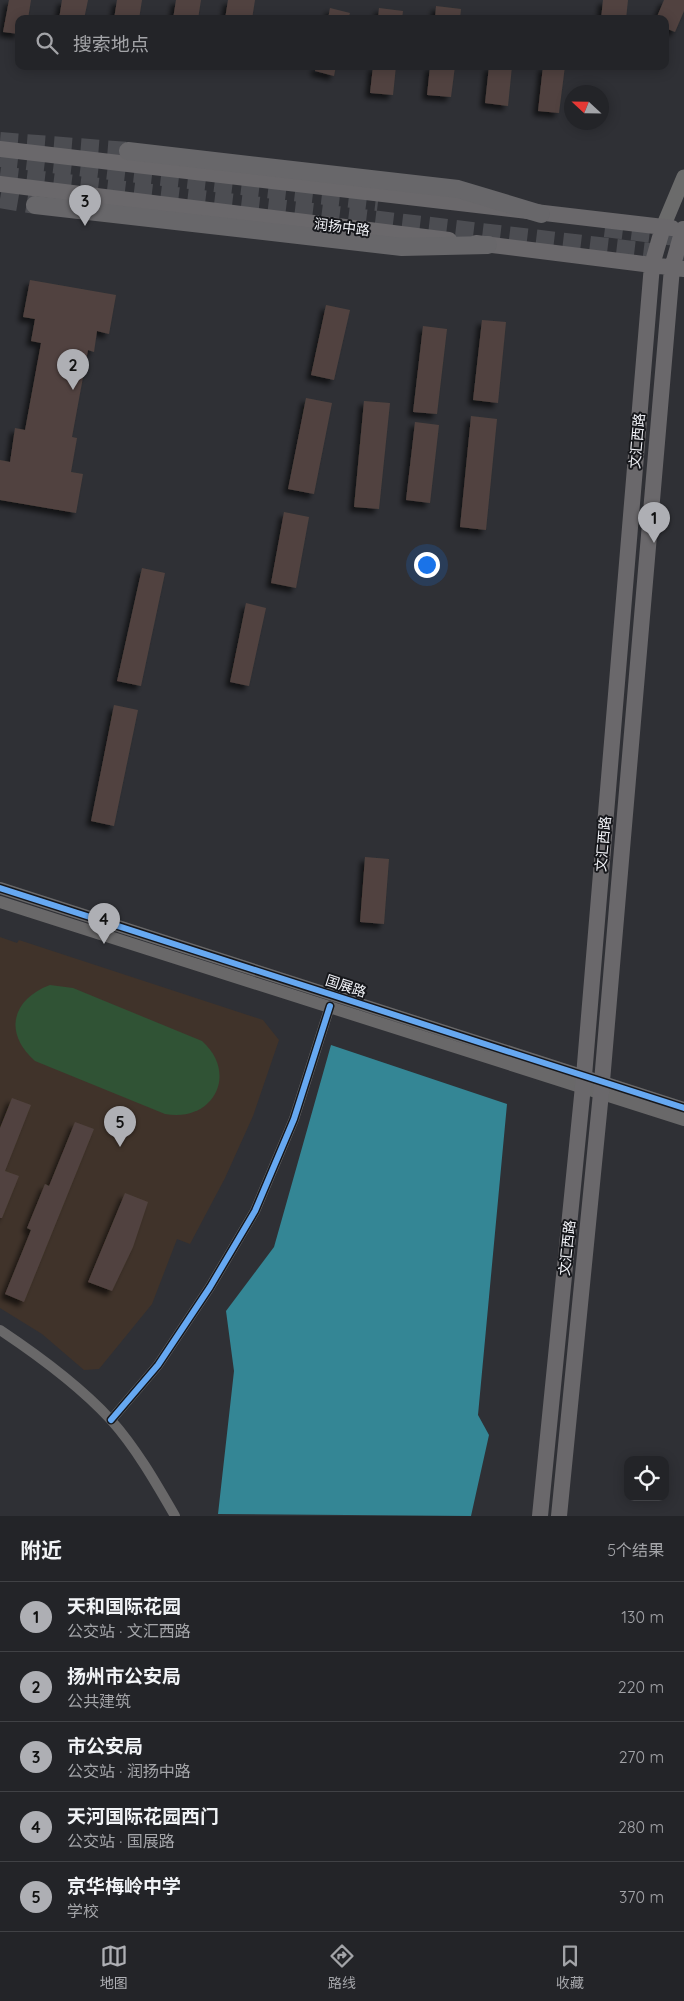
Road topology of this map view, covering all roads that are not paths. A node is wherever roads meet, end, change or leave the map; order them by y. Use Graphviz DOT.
graph roads {
  1 [pos="0,149"];
  2 [pos="128,151"];
  3 [pos="684,177"];
  4 [pos="0,184"];
  5 [pos="35,205"];
  6 [pos="541,214"];
  7 [pos="663,227"];
  8 [pos="684,229"];
  9 [pos="488,245"];
  10 [pos="652,265"];
  11 [pos="678,268"];
  12 [pos="0,888"];
  13 [pos="0,902"];
  14 [pos="330,1006"];
  15 [pos="583,1082"];
  16 [pos="602,1087"];
  17 [pos="684,1108"];
  18 [pos="684,1120"];
  19 [pos="0,1330"];
  20 [pos="111,1420"];
  21 [pos="175,1516"];
  22 [pos="540,1516"];
  23 [pos="559,1516"];
  1 -- 6 [label="main road"];
  2 -- 6 [label="highway"];
  3 -- 7 [label="main road, 文汇西路"];
  4 -- 9 [label="main road, 润扬中路"];
  5 -- 9 [label="highway"];
  6 -- 7 [label="main road"];
  7 -- 8 [label="main road"];
  7 -- 10 [label="main road, 文汇西路"];
  8 -- 11 [label="main road, 文汇西路"];
  9 -- 10 [label="main road, 润扬中路"];
  10 -- 11 [label="main road, 润扬中路"];
  10 -- 15 [label="main road, 文汇西路"];
  11 -- 16 [label="main road, 文汇西路"];
  12 -- 15 [label="street, 国展路"];
  13 -- 14 [label="street, 国展路"];
  14 -- 15 [label="street, 国展路"];
  14 -- 20 [label="street"];
  15 -- 16 [label="street, 国展路"];
  15 -- 22 [label="main road, 文汇西路"];
  16 -- 17 [label="street, 国展路"];
  16 -- 18 [label="street, 国展路"];
  16 -- 23 [label="main road, 文汇西路"];
  19 -- 20 [label="street"];
  20 -- 21 [label="street"];
}
